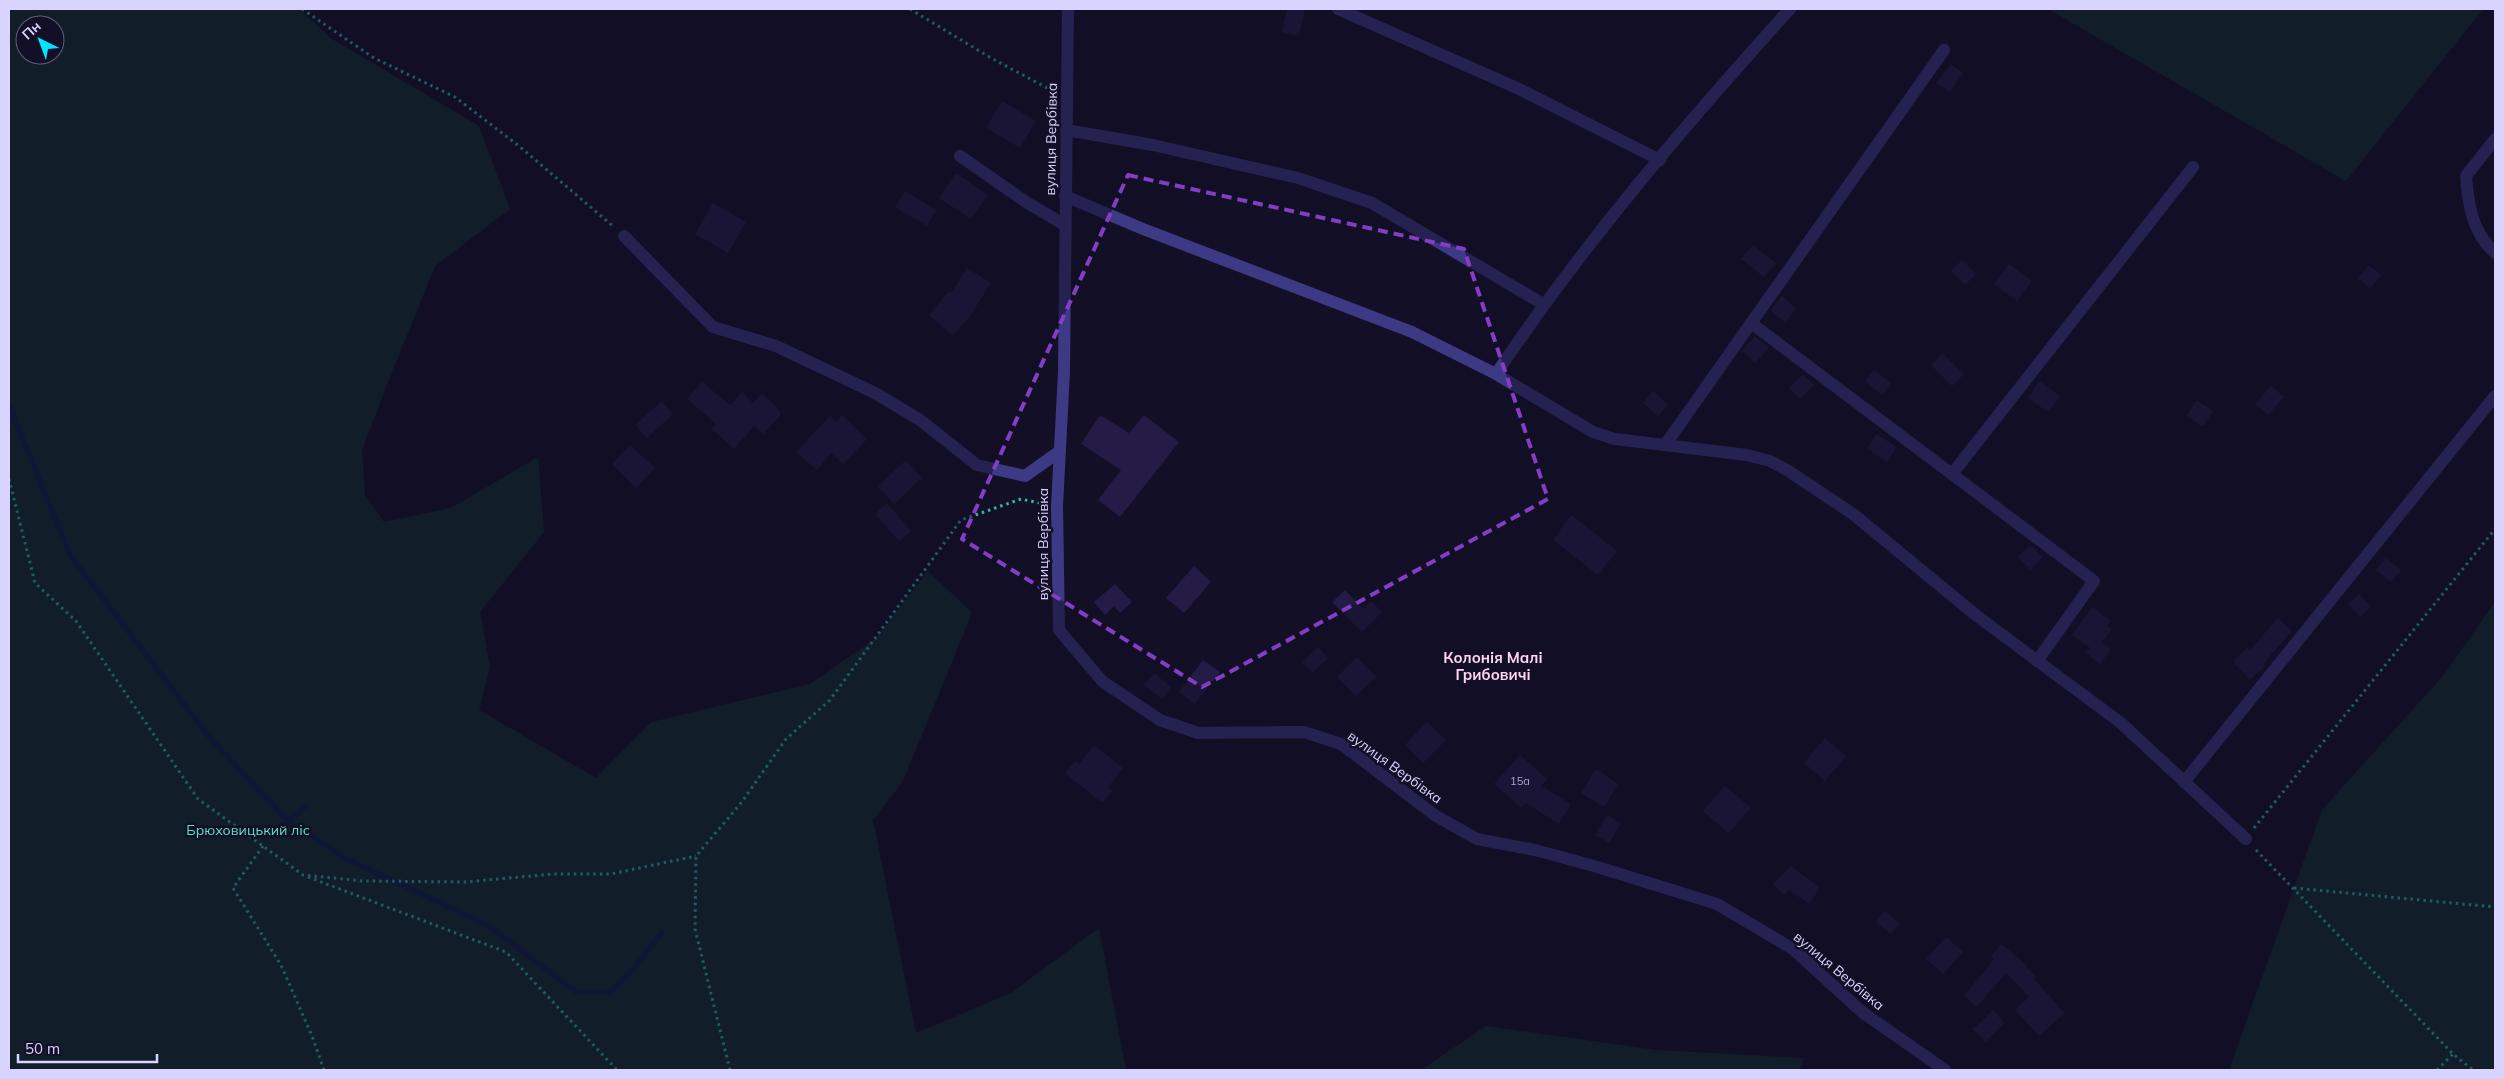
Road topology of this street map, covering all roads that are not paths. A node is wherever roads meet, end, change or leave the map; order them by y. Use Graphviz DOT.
graph roads {
  1 [pos="1068,9"];
  2 [pos="1338,9"];
  3 [pos="1790,9"];
  4 [pos="1944,50"];
  5 [pos="1066,130"];
  6 [pos="2495,139"];
  7 [pos="960,156"];
  8 [pos="1660,160"];
  9 [pos="2193,167"];
  10 [pos="1065,196"];
  11 [pos="1065,225"];
  12 [pos="624,236"];
  13 [pos="2495,253"];
  14 [pos="1543,304"];
  15 [pos="1752,323"];
  16 [pos="1496,374"];
  17 [pos="2495,396"];
  18 [pos="1665,445"];
  19 [pos="1060,451"];
  20 [pos="1952,474"];
  21 [pos="2037,661"];
  22 [pos="2184,782"];
  23 [pos="2246,838"];
  24 [pos="1945,1070"];
  1 -- 5 [label="street, вулиця Вербівка"];
  2 -- 8 [label="street"];
  3 -- 8 [label="street"];
  4 -- 15 [label="street"];
  5 -- 10 [label="street, вулиця Вербівка"];
  5 -- 14 [label="street"];
  6 -- 13 [label="street"];
  7 -- 11 [label="street"];
  8 -- 14 [label="street"];
  9 -- 20 [label="street"];
  10 -- 11 [label="street, вулиця Вербівка"];
  10 -- 16 [label="street"];
  11 -- 19 [label="street, вулиця Вербівка"];
  12 -- 19 [label="street"];
  14 -- 16 [label="street"];
  15 -- 18 [label="street"];
  15 -- 20 [label="street"];
  16 -- 18 [label="street"];
  17 -- 22 [label="street"];
  18 -- 21 [label="street"];
  19 -- 24 [label="street, вулиця Вербівка"];
  20 -- 21 [label="street"];
  21 -- 22 [label="street"];
  22 -- 23 [label="street"];
}
